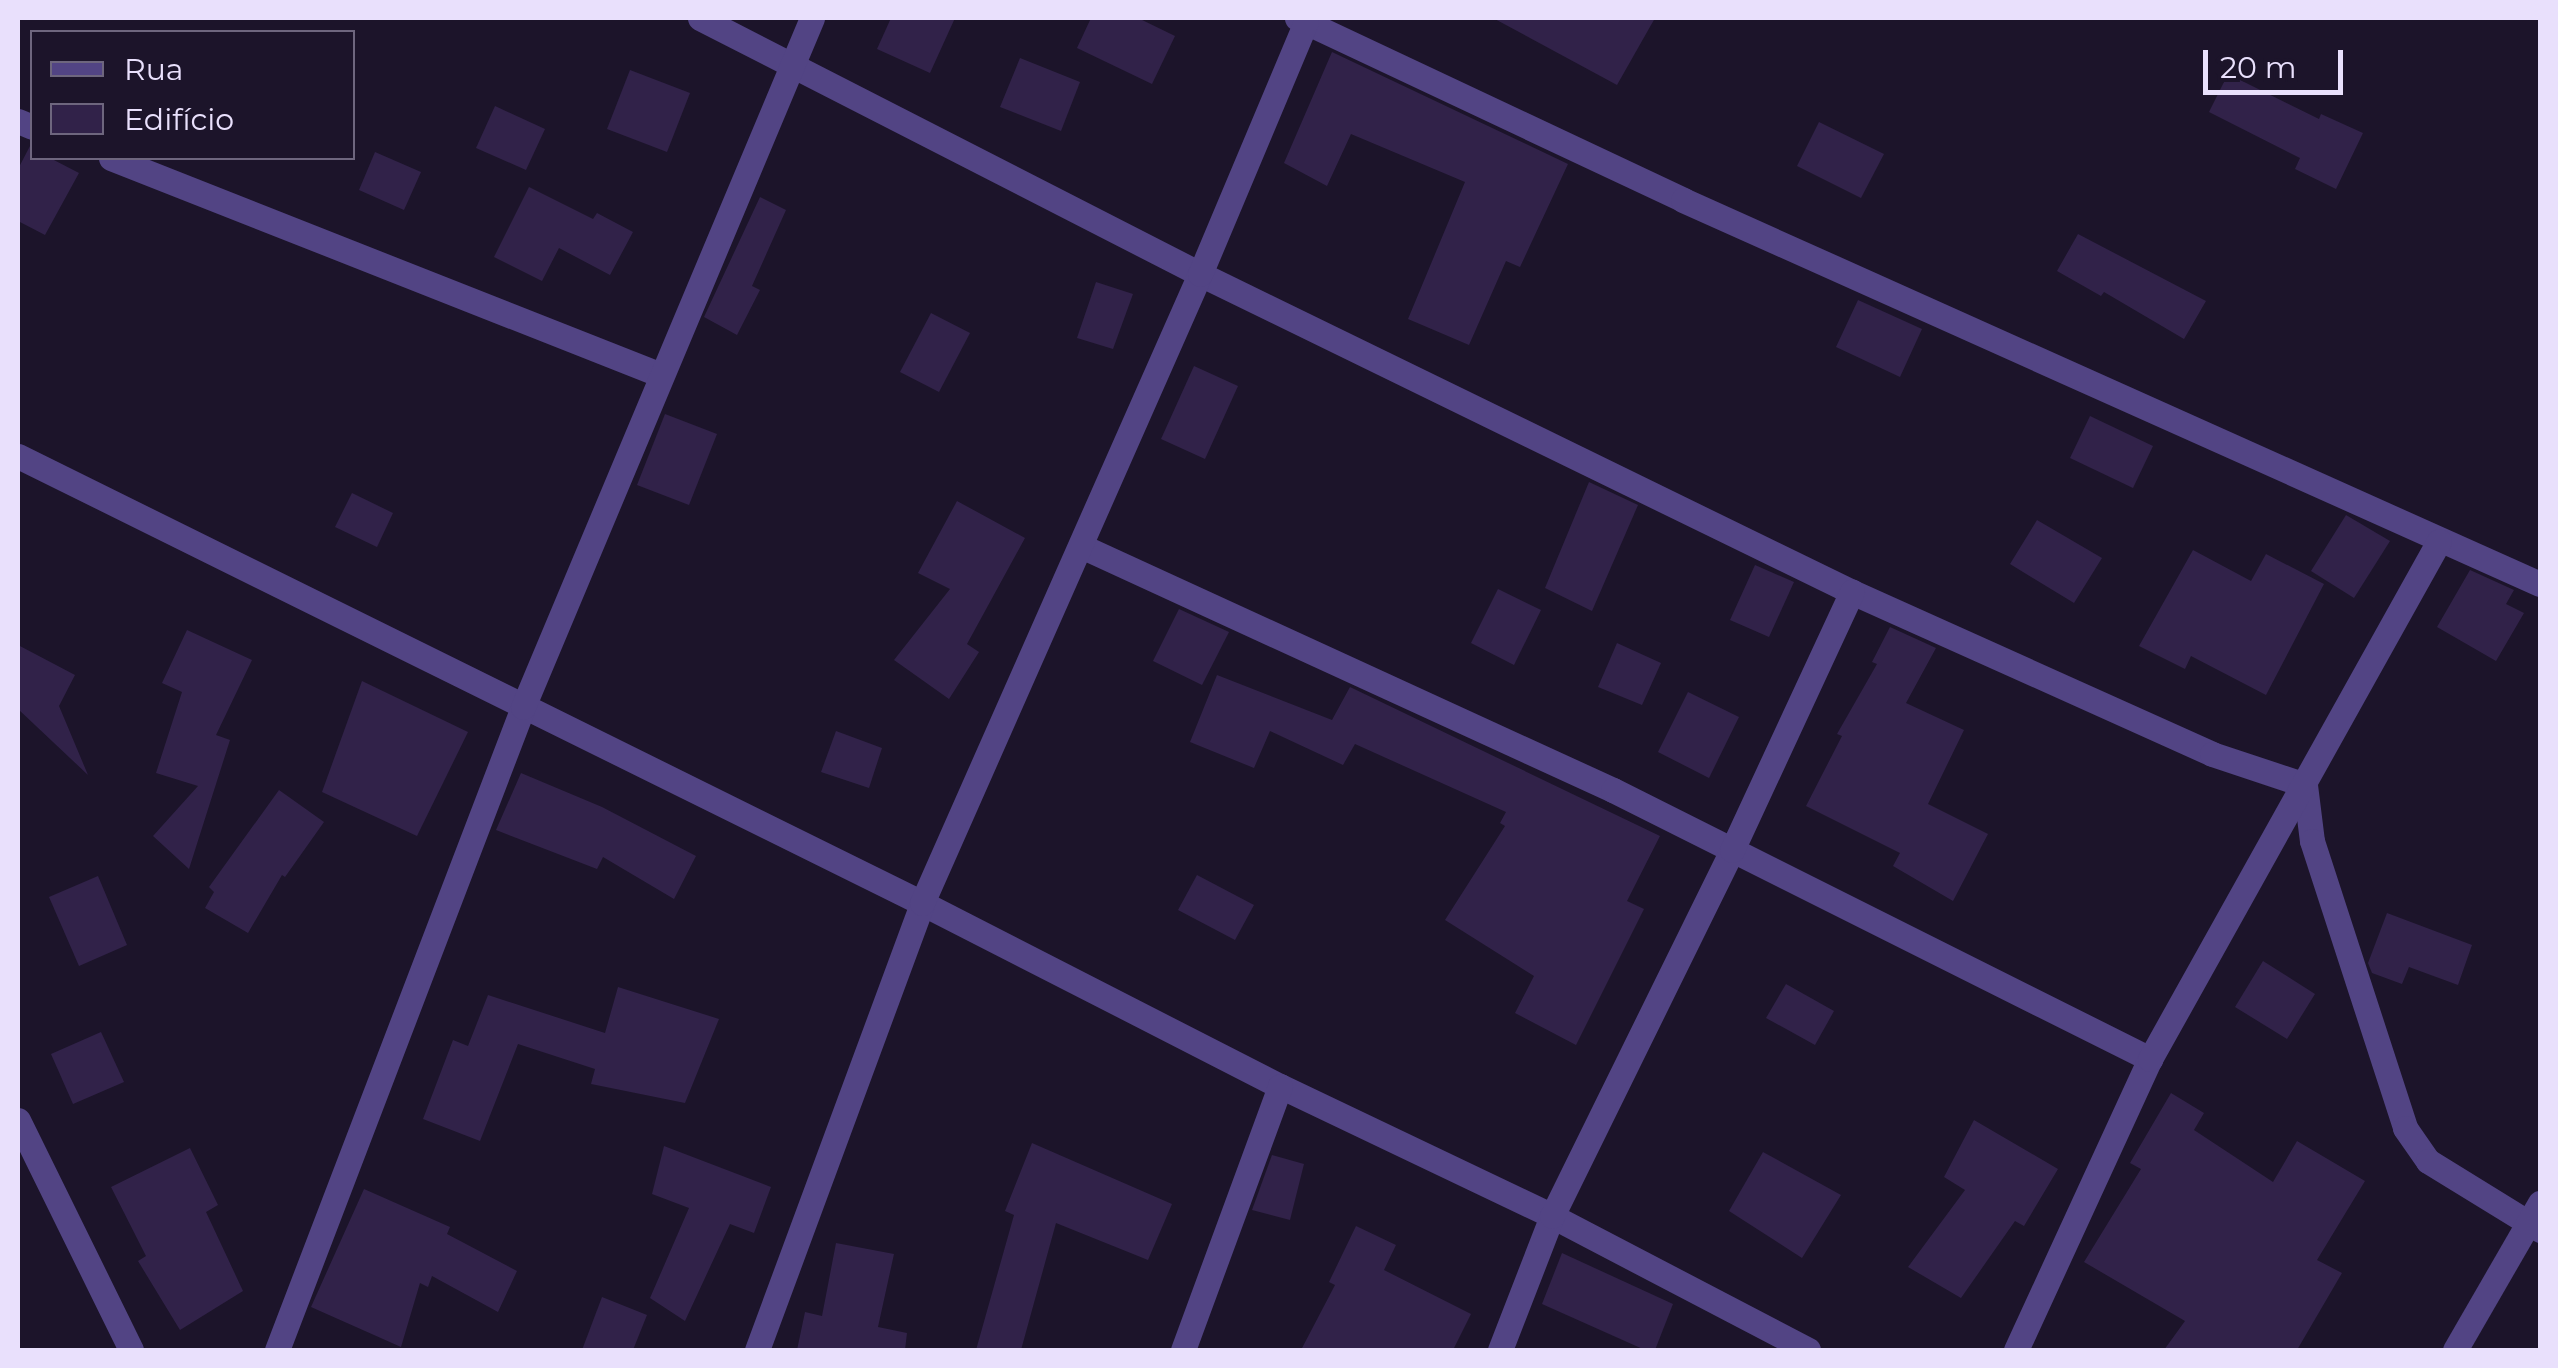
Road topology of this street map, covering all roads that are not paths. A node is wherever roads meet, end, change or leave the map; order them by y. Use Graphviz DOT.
graph roads {
  1 [pos="700,18"];
  2 [pos="812,18"];
  3 [pos="1302,20"];
  4 [pos="795,63"];
  5 [pos="116,160"];
  6 [pos="1200,274"];
  7 [pos="661,375"];
  8 [pos="18,456"];
  9 [pos="2439,541"];
  10 [pos="1082,546"];
  11 [pos="2540,584"];
  12 [pos="1852,592"];
  13 [pos="523,708"];
  14 [pos="2305,784"];
  15 [pos="1732,850"];
  16 [pos="922,903"];
  17 [pos="2150,1058"];
  18 [pos="1280,1086"];
  19 [pos="18,1120"];
  20 [pos="1552,1216"];
  21 [pos="2537,1219"];
  22 [pos="131,1350"];
  23 [pos="277,1350"];
  24 [pos="757,1350"];
  25 [pos="1183,1350"];
  26 [pos="1500,1350"];
  27 [pos="1808,1350"];
  28 [pos="2016,1350"];
  29 [pos="2455,1350"];
  1 -- 4 [label="street"];
  2 -- 4 [label="street"];
  3 -- 6 [label="street"];
  3 -- 9 [label="street"];
  4 -- 6 [label="street"];
  4 -- 7 [label="street"];
  5 -- 7 [label="street"];
  6 -- 10 [label="street"];
  6 -- 12 [label="street"];
  7 -- 13 [label="street"];
  8 -- 13 [label="street"];
  9 -- 11 [label="street"];
  9 -- 14 [label="street"];
  10 -- 15 [label="street"];
  10 -- 16 [label="street"];
  12 -- 14 [label="street"];
  12 -- 15 [label="street"];
  13 -- 16 [label="street"];
  13 -- 23 [label="street"];
  14 -- 17 [label="street"];
  14 -- 21 [label="street"];
  15 -- 17 [label="street"];
  15 -- 20 [label="street"];
  16 -- 18 [label="street"];
  16 -- 24 [label="street"];
  17 -- 28 [label="street"];
  18 -- 20 [label="street"];
  18 -- 25 [label="street"];
  19 -- 22 [label="street"];
  20 -- 26 [label="street"];
  20 -- 27 [label="street"];
  21 -- 29 [label="street"];
}
